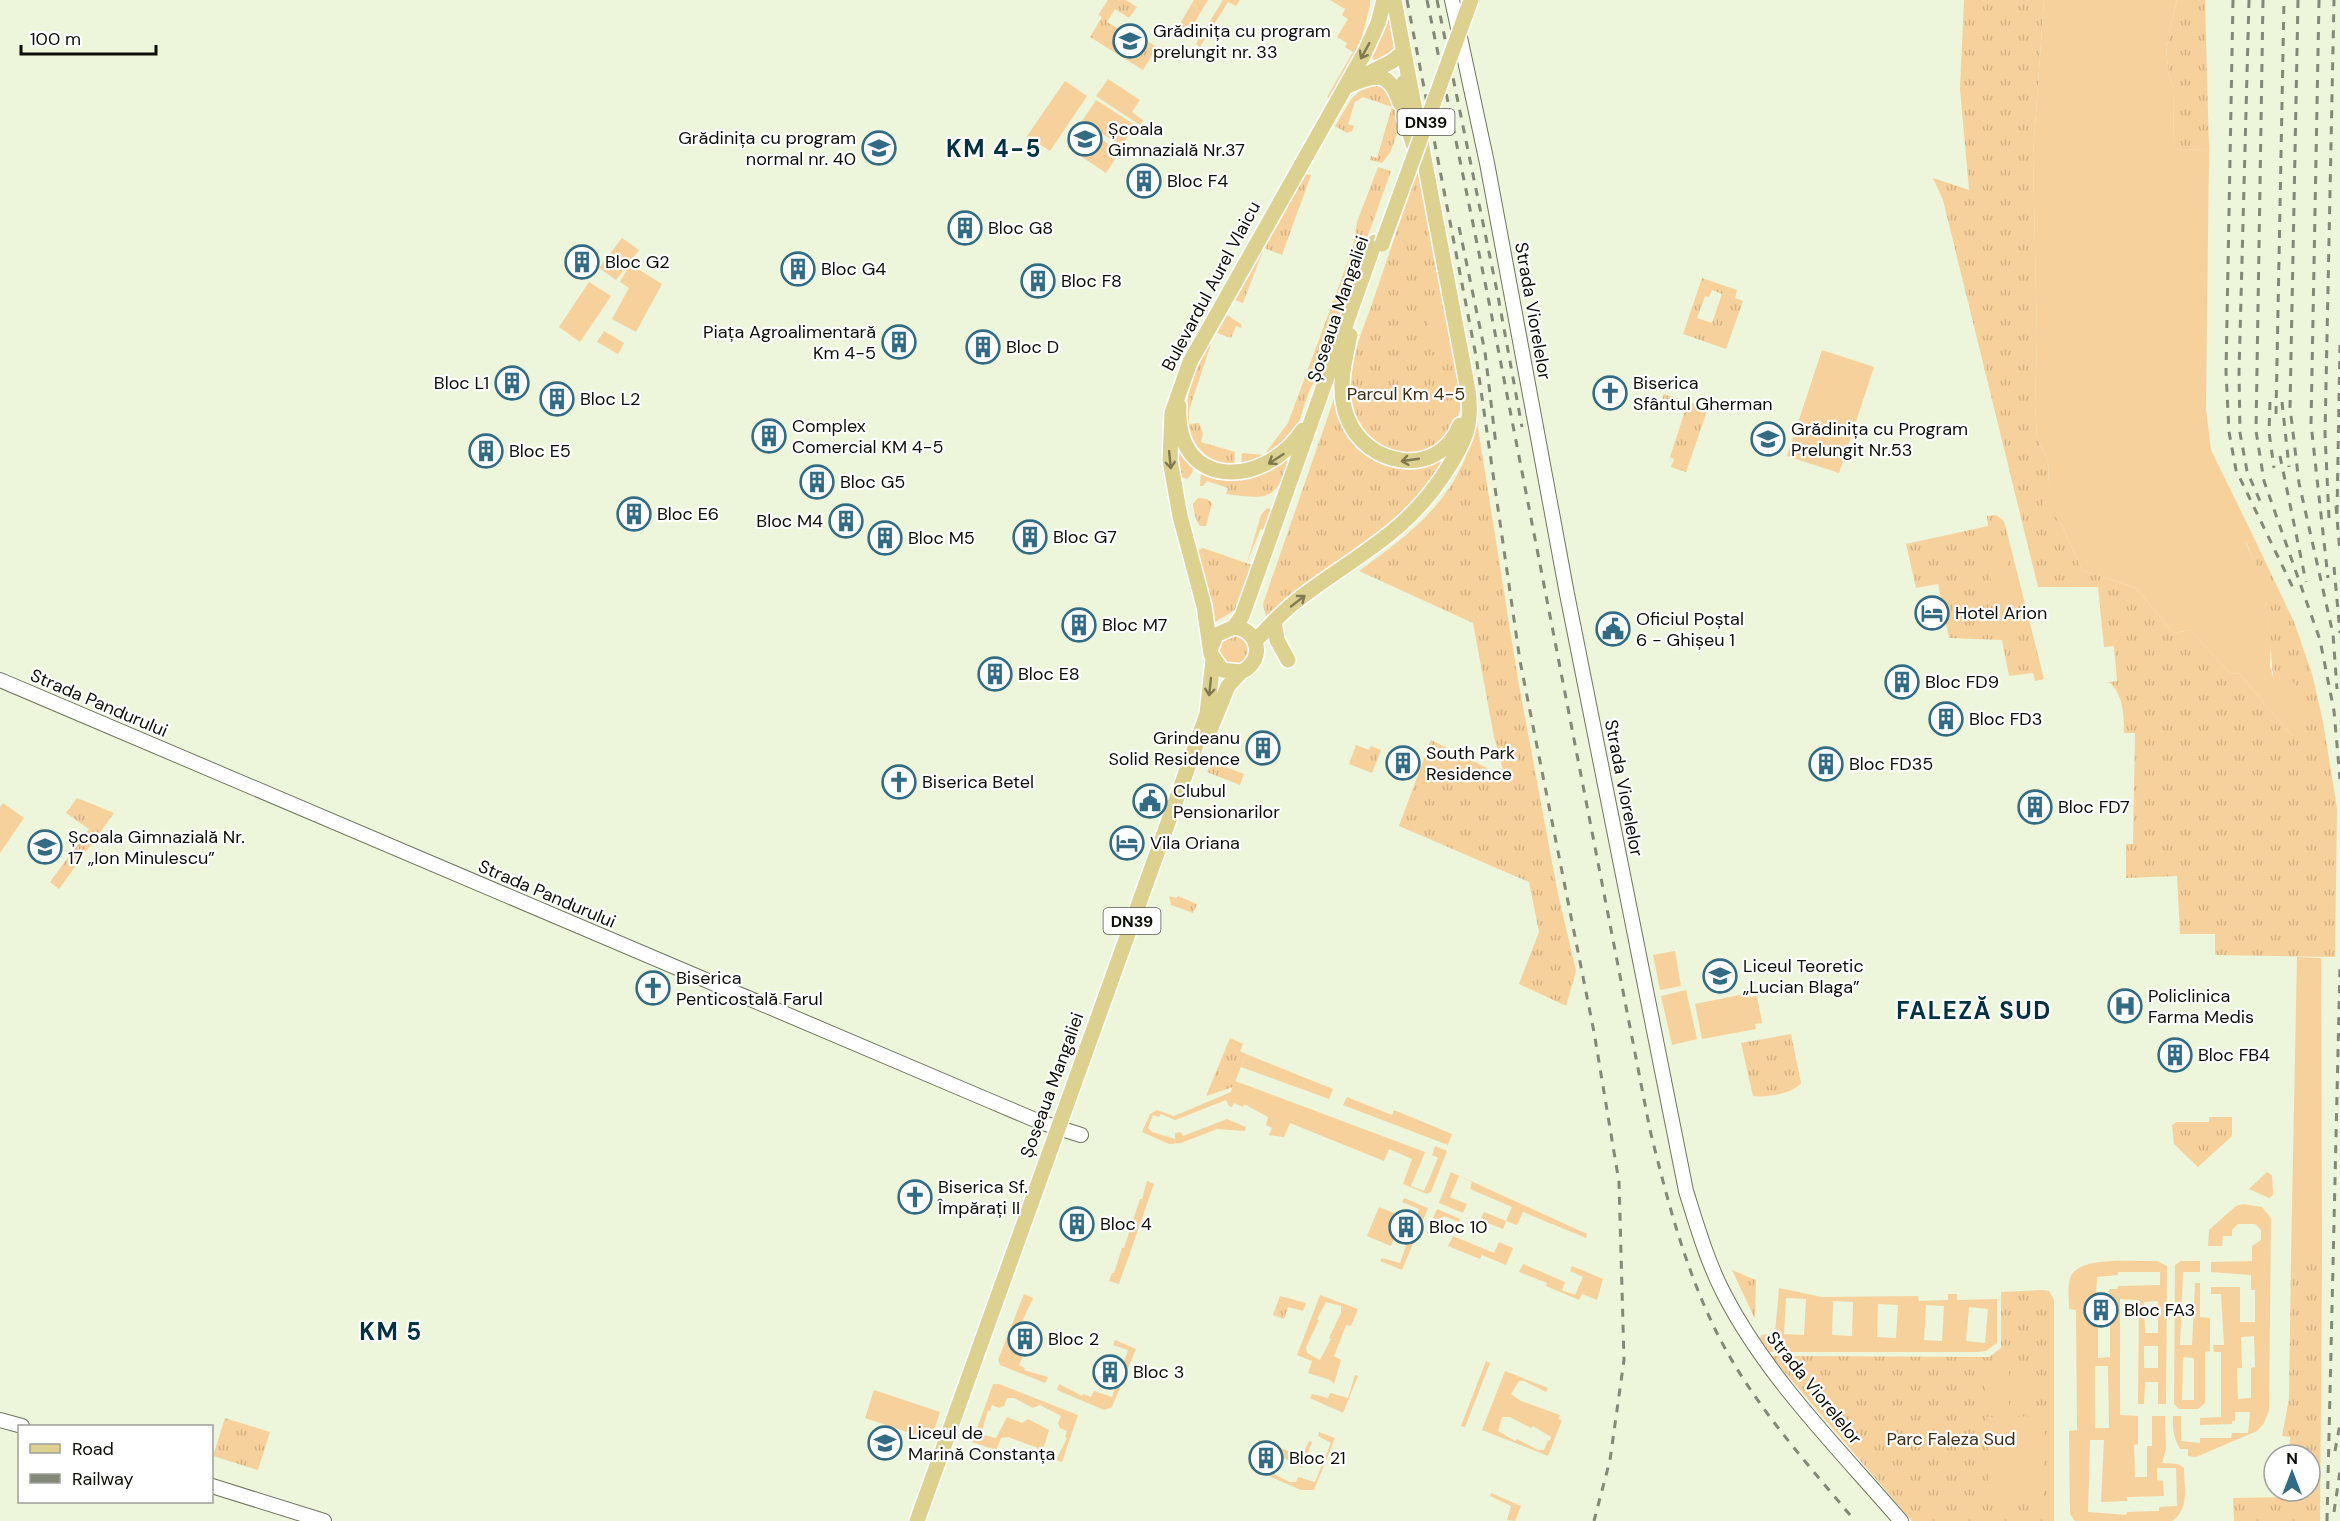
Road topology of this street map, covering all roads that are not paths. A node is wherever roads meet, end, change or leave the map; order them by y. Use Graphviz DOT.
graph roads {
  1 [pos="1452,0"];
  2 [pos="1463,0"];
  3 [pos="1471,0"];
  4 [pos="1389,6"];
  5 [pos="1404,52"];
  6 [pos="1348,86"];
  7 [pos="1337,99"];
  8 [pos="1404,117"];
  9 [pos="1433,202"];
  10 [pos="1378,243"];
  11 [pos="1350,333"];
  12 [pos="1181,383"];
  13 [pos="1468,390"];
  14 [pos="1313,416"];
  15 [pos="1450,443"];
  16 [pos="1450,465"];
  17 [pos="1274,621"];
  18 [pos="1234,627"];
  19 [pos="1252,636"];
  20 [pos="1212,654"];
  21 [pos="1288,660"];
  22 [pos="1241,672"];
  23 [pos="0,680"];
  24 [pos="1060,1129"];
  25 [pos="1081,1135"];
  26 [pos="0,1420"];
  27 [pos="18,1425"];
  28 [pos="213,1486"];
  29 [pos="324,1521"];
  30 [pos="917,1521"];
  31 [pos="925,1521"];
  32 [pos="1901,1521"];
  1 -- 32 [label="street, Strada Viorelelor"];
  2 -- 10 [label="main road, Șoseaua Mangaliei"];
  3 -- 10 [label="main road, Șoseaua Mangaliei / DN39, bridge"];
  4 -- 5 [label="main road, Bulevardul Aurel Vlaicu"];
  4 -- 7 [label="main road, Bulevardul Aurel Vlaicu, one-way"];
  5 -- 6 [label="main road"];
  5 -- 8 [label="main road"];
  5 -- 9 [label="main road"];
  6 -- 7 [label="main road"];
  6 -- 8 [label="main road"];
  7 -- 12 [label="main road, Bulevardul Aurel Vlaicu"];
  8 -- 9 [label="main road"];
  9 -- 13 [label="main road"];
  10 -- 11 [label="main road, Șoseaua Mangaliei / DN39"];
  10 -- 14 [label="main road, Șoseaua Mangaliei"];
  15 -- 11 [label="main road, one-way"];
  11 -- 19 [label="main road, Șoseaua Mangaliei / DN39"];
  14 -- 12 [label="main road, one-way"];
  12 -- 20 [label="main road, Bulevardul Aurel Vlaicu, one-way"];
  13 -- 15 [label="main road"];
  13 -- 16 [label="main road"];
  14 -- 18 [label="main road, Șoseaua Mangaliei"];
  15 -- 16 [label="main road"];
  17 -- 16 [label="main road, one-way"];
  17 -- 19 [label="main road"];
  17 -- 21 [label="main road"];
  18 -- 19 [label="main road"];
  18 -- 20 [label="main road"];
  19 -- 22 [label="main road, DN39"];
  20 -- 22 [label="main road"];
  20 -- 24 [label="main road, Șoseaua Mangaliei / DN39, one-way"];
  22 -- 24 [label="main road, Șoseaua Mangaliei / DN39"];
  23 -- 24 [label="street, Strada Pandurului"];
  24 -- 25 [label="street, Strada Pandurului"];
  24 -- 30 [label="main road, Șoseaua Mangaliei / DN39"];
  24 -- 31 [label="main road, Șoseaua Mangaliei / DN39"];
  26 -- 27 [label="street"];
  28 -- 29 [label="street"];
}
